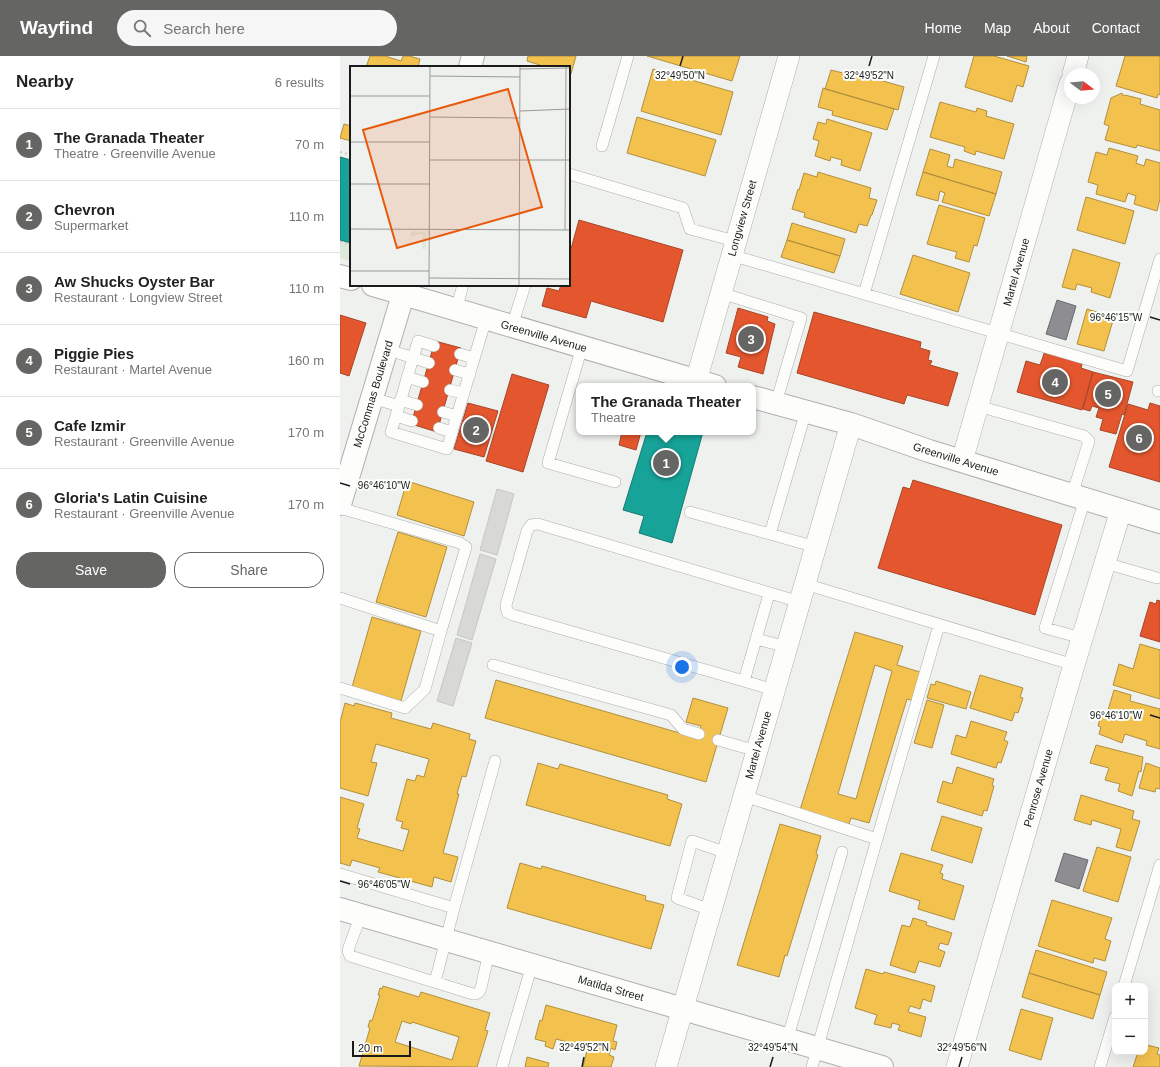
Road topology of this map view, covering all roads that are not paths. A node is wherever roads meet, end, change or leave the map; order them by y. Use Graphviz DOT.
graph roads {
  1 [pos="473,56"];
  2 [pos="628,56"];
  3 [pos="789,56"];
  4 [pos="934,56"];
  5 [pos="1078,56"];
  6 [pos="470,66"];
  7 [pos="1075,68"];
  8 [pos="1064,104"];
  9 [pos="602,146"];
  10 [pos="570,174"];
  11 [pos="733,248"];
  12 [pos="1160,259"];
  13 [pos="340,276"];
  14 [pos="350,279"];
  15 [pos="381,286"];
  16 [pos="463,286"];
  17 [pos="525,286"];
  18 [pos="405,289"];
  19 [pos="721,293"];
  20 [pos="864,294"];
  21 [pos="456,310"];
  22 [pos="486,318"];
  23 [pos="512,326"];
  24 [pos="998,333"];
  25 [pos="434,346"];
  26 [pos="582,347"];
  27 [pos="386,349"];
  28 [pos="460,354"];
  29 [pos="413,358"];
  30 [pos="474,358"];
  31 [pos="429,363"];
  32 [pos="455,370"];
  33 [pos="470,374"];
  34 [pos="407,377"];
  35 [pos="423,382"];
  36 [pos="706,383"];
  37 [pos="450,390"];
  38 [pos="464,393"];
  39 [pos="756,397"];
  40 [pos="372,398"];
  41 [pos="776,403"];
  42 [pos="417,405"];
  43 [pos="978,406"];
  44 [pos="398,407"];
  45 [pos="806,411"];
  46 [pos="443,412"];
  47 [pos="457,416"];
  48 [pos="412,421"];
  49 [pos="851,424"];
  50 [pos="438,428"];
  51 [pos="452,432"];
  52 [pos="962,461"];
  53 [pos="614,482"];
  54 [pos="1078,497"];
  55 [pos="340,504"];
  56 [pos="340,508"];
  57 [pos="1121,510"];
  58 [pos="690,512"];
  59 [pos="1160,522"];
  60 [pos="770,534"];
  61 [pos="816,547"];
  62 [pos="1105,563"];
  63 [pos="1159,576"];
  64 [pos="802,593"];
  65 [pos="769,594"];
  66 [pos="340,598"];
  67 [pos="940,625"];
  68 [pos="441,631"];
  69 [pos="1082,638"];
  70 [pos="756,639"];
  71 [pos="787,647"];
  72 [pos="493,665"];
  73 [pos="1074,665"];
  74 [pos="744,681"];
  75 [pos="340,688"];
  76 [pos="774,690"];
  77 [pos="699,734"];
  78 [pos="718,740"];
  79 [pos="757,751"];
  80 [pos="495,761"];
  81 [pos="744,796"];
  82 [pos="877,839"];
  83 [pos="842,852"];
  84 [pos="727,853"];
  85 [pos="1160,865"];
  86 [pos="340,874"];
  87 [pos="454,908"];
  88 [pos="340,909"];
  89 [pos="710,910"];
  90 [pos="361,915"];
  91 [pos="445,940"];
  92 [pos="489,952"];
  93 [pos="532,965"];
  94 [pos="435,982"];
  95 [pos="1125,983"];
  96 [pos="683,1008"];
  97 [pos="1114,1019"];
  98 [pos="787,1040"];
  99 [pos="814,1058"];
  100 [pos="502,1067"];
  101 [pos="666,1067"];
  102 [pos="882,1067"];
  103 [pos="957,1067"];
  104 [pos="1100,1067"];
  1 -- 6 [label="street"];
  2 -- 9 [label="lane"];
  3 -- 11 [label="street, Longview Street"];
  4 -- 20 [label="lane"];
  5 -- 7 [label="street"];
  8 -- 24 [label="street, Martel Avenue"];
  10 -- 11 [label="lane"];
  11 -- 19 [label="street, Longview Street"];
  11 -- 20 [label="lane"];
  12 -- 24 [label="lane"];
  13 -- 14 [label="street"];
  15 -- 18 [label="street, Greenville Avenue"];
  16 -- 21 [label="lane"];
  17 -- 23 [label="lane"];
  18 -- 21 [label="street, Greenville Avenue"];
  18 -- 27 [label="street, McCommas Boulevard"];
  19 -- 36 [label="street, Longview Street"];
  19 -- 41 [label="lane"];
  20 -- 24 [label="lane"];
  21 -- 22 [label="street, Greenville Avenue"];
  22 -- 23 [label="street, Greenville Avenue"];
  22 -- 30 [label="lane"];
  23 -- 26 [label="street, Greenville Avenue"];
  24 -- 43 [label="street, Martel Avenue"];
  25 -- 29 [label="lane"];
  26 -- 36 [label="street, Greenville Avenue"];
  26 -- 53 [label="lane"];
  27 -- 29 [label="lane"];
  27 -- 40 [label="street, McCommas Boulevard"];
  28 -- 30 [label="lane"];
  29 -- 31 [label="lane"];
  29 -- 34 [label="lane"];
  30 -- 33 [label="lane"];
  32 -- 33 [label="lane"];
  33 -- 38 [label="lane"];
  34 -- 35 [label="lane"];
  34 -- 44 [label="lane"];
  37 -- 38 [label="lane"];
  38 -- 47 [label="lane"];
  39 -- 41 [label="street, Greenville Avenue"];
  40 -- 44 [label="lane"];
  40 -- 55 [label="street, McCommas Boulevard"];
  41 -- 45 [label="street, Greenville Avenue"];
  42 -- 44 [label="lane"];
  43 -- 52 [label="street, Martel Avenue"];
  43 -- 54 [label="lane"];
  44 -- 48 [label="lane"];
  44 -- 51 [label="lane"];
  45 -- 49 [label="street, Greenville Avenue"];
  45 -- 60 [label="lane"];
  46 -- 47 [label="lane"];
  47 -- 51 [label="lane"];
  49 -- 52 [label="street, Greenville Avenue"];
  49 -- 61 [label="street, Martel Avenue"];
  50 -- 51 [label="lane"];
  52 -- 54 [label="street, Greenville Avenue"];
  54 -- 57 [label="street, Greenville Avenue"];
  54 -- 69 [label="lane"];
  56 -- 68 [label="lane"];
  57 -- 59 [label="street, Greenville Avenue"];
  57 -- 62 [label="street, Penrose Avenue"];
  58 -- 60 [label="lane"];
  60 -- 61 [label="lane"];
  61 -- 64 [label="street, Martel Avenue"];
  62 -- 63 [label="lane"];
  62 -- 69 [label="street, Penrose Avenue"];
  64 -- 65 [label="lane"];
  64 -- 67 [label="lane"];
  64 -- 71 [label="street, Martel Avenue"];
  65 -- 70 [label="lane"];
  65 -- 74 [label="lane"];
  66 -- 68 [label="lane"];
  67 -- 73 [label="lane"];
  67 -- 82 [label="lane"];
  68 -- 75 [label="lane"];
  69 -- 73 [label="street, Penrose Avenue"];
  70 -- 71 [label="lane"];
  70 -- 74 [label="lane"];
  71 -- 76 [label="street, Martel Avenue"];
  72 -- 77 [label="lane"];
  73 -- 103 [label="street, Penrose Avenue"];
  74 -- 76 [label="lane"];
  76 -- 79 [label="street, Martel Avenue"];
  78 -- 79 [label="lane"];
  79 -- 81 [label="street, Martel Avenue"];
  80 -- 87 [label="lane"];
  81 -- 82 [label="lane"];
  81 -- 84 [label="street, Martel Avenue"];
  82 -- 99 [label="lane"];
  83 -- 98 [label="lane"];
  84 -- 89 [label="street, Martel Avenue"];
  84 -- 89 [label="lane"];
  85 -- 95 [label="lane"];
  86 -- 87 [label="lane"];
  87 -- 91 [label="lane"];
  88 -- 90 [label="street, Matilda Street"];
  89 -- 96 [label="street, Martel Avenue"];
  90 -- 91 [label="street, Matilda Street"];
  90 -- 94 [label="lane"];
  91 -- 92 [label="street, Matilda Street"];
  91 -- 94 [label="lane"];
  92 -- 93 [label="street, Matilda Street"];
  92 -- 94 [label="lane"];
  93 -- 96 [label="street, Matilda Street"];
  93 -- 100 [label="lane"];
  96 -- 98 [label="street, Matilda Street"];
  96 -- 101 [label="street, Martel Avenue"];
  97 -- 104 [label="lane"];
  98 -- 99 [label="street, Matilda Street"];
  99 -- 102 [label="street, Matilda Street"];
}
